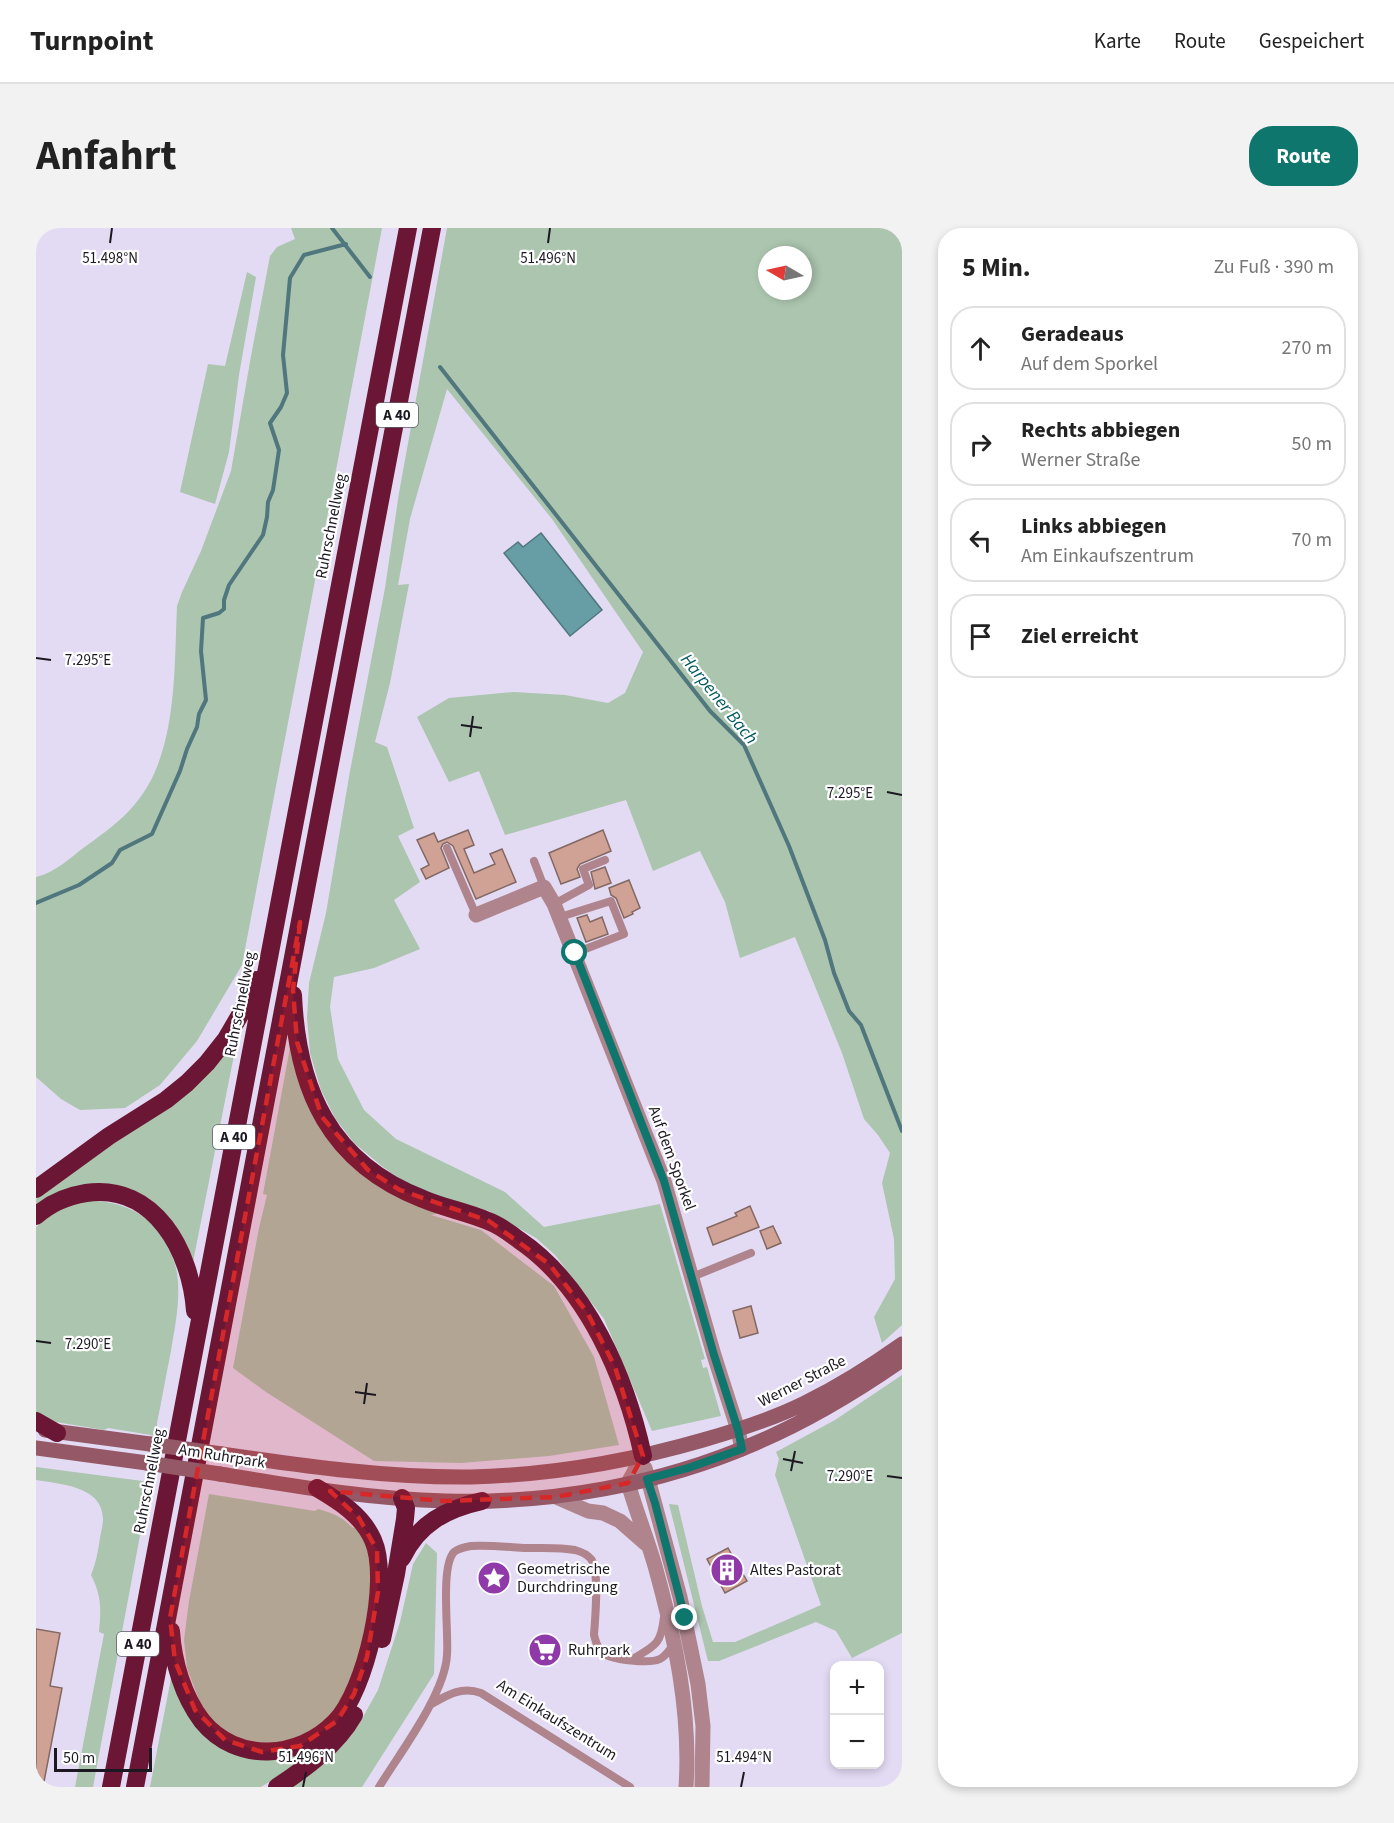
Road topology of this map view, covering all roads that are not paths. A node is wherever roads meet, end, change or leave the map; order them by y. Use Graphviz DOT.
graph roads {
  1 [pos="408,228"];
  2 [pos="432,228"];
  3 [pos="447,848"];
  4 [pos="605,860"];
  5 [pos="534,861"];
  6 [pos="544,887"];
  7 [pos="557,910"];
  8 [pos="277,915"];
  9 [pos="476,915"];
  10 [pos="300,922"];
  11 [pos="575,953"];
  12 [pos="36,1189"];
  13 [pos="36,1216"];
  14 [pos="751,1253"];
  15 [pos="692,1278"];
  16 [pos="902,1344"];
  17 [pos="192,1359"];
  18 [pos="902,1360"];
  19 [pos="36,1421"];
  20 [pos="36,1429"];
  21 [pos="738,1430"];
  22 [pos="57,1433"];
  23 [pos="36,1448"];
  24 [pos="742,1449"];
  25 [pos="643,1456"];
  26 [pos="378,1473"];
  27 [pos="647,1479"];
  28 [pos="628,1484"];
  29 [pos="316,1488"];
  30 [pos="556,1497"];
  31 [pos="402,1498"];
  32 [pos="482,1501"];
  33 [pos="648,1546"];
  34 [pos="396,1574"];
  35 [pos="172,1593"];
  36 [pos="666,1607"];
  37 [pos="674,1642"];
  38 [pos="631,1660"];
  39 [pos="430,1705"];
  40 [pos="627,1786"];
  41 [pos="111,1787"];
  42 [pos="135,1787"];
  43 [pos="277,1787"];
  44 [pos="379,1787"];
  45 [pos="686,1787"];
  46 [pos="702,1787"];
  1 -- 8 [label="highway, Ruhrschnellweg / A 40"];
  2 -- 10 [label="highway, A 40"];
  3 -- 9 [label="lane"];
  4 -- 7 [label="lane"];
  5 -- 6 [label="lane, Auf dem Sporkel"];
  6 -- 7 [label="street, Auf dem Sporkel"];
  6 -- 9 [label="street"];
  7 -- 11 [label="street, Auf dem Sporkel"];
  7 -- 11 [label="lane"];
  8 -- 12 [label="highway"];
  8 -- 17 [label="highway, Ruhrschnellweg / A 40"];
  10 -- 25 [label="highway"];
  10 -- 35 [label="highway, A 40"];
  11 -- 15 [label="street, Auf dem Sporkel"];
  13 -- 17 [label="highway"];
  14 -- 15 [label="lane"];
  15 -- 21 [label="street, Auf dem Sporkel"];
  16 -- 21 [label="main road, Werner Straße"];
  17 -- 41 [label="highway, Ruhrschnellweg / A 40"];
  18 -- 24 [label="main road, Werner Straße"];
  19 -- 22 [label="highway"];
  20 -- 22 [label="main road, Am Ruhrpark"];
  21 -- 24 [label="street, Auf dem Sporkel"];
  21 -- 25 [label="main road, Werner Straße"];
  22 -- 26 [label="main road, Am Ruhrpark, bridge"];
  23 -- 29 [label="main road, Am Ruhrpark, bridge"];
  24 -- 27 [label="main road, Werner Straße"];
  25 -- 26 [label="main road, Am Ruhrpark"];
  25 -- 27 [label="street"];
  25 -- 28 [label="street"];
  26 -- 31 [label="main road"];
  27 -- 28 [label="main road, Am Ruhrpark"];
  27 -- 46 [label="street"];
  28 -- 30 [label="main road, Am Ruhrpark"];
  28 -- 33 [label="street"];
  29 -- 31 [label="main road, Am Ruhrpark"];
  29 -- 35 [label="highway"];
  30 -- 32 [label="main road, Am Ruhrpark"];
  30 -- 33 [label="street"];
  31 -- 32 [label="main road, Am Ruhrpark"];
  31 -- 34 [label="highway"];
  32 -- 34 [label="highway"];
  33 -- 36 [label="street"];
  34 -- 43 [label="highway"];
  35 -- 42 [label="highway, A 40"];
  36 -- 37 [label="street"];
  36 -- 38 [label="lane"];
  37 -- 38 [label="lane"];
  37 -- 45 [label="street"];
  38 -- 39 [label="lane"];
  39 -- 40 [label="lane, Am Einkaufszentrum"];
  39 -- 44 [label="lane"];
}
